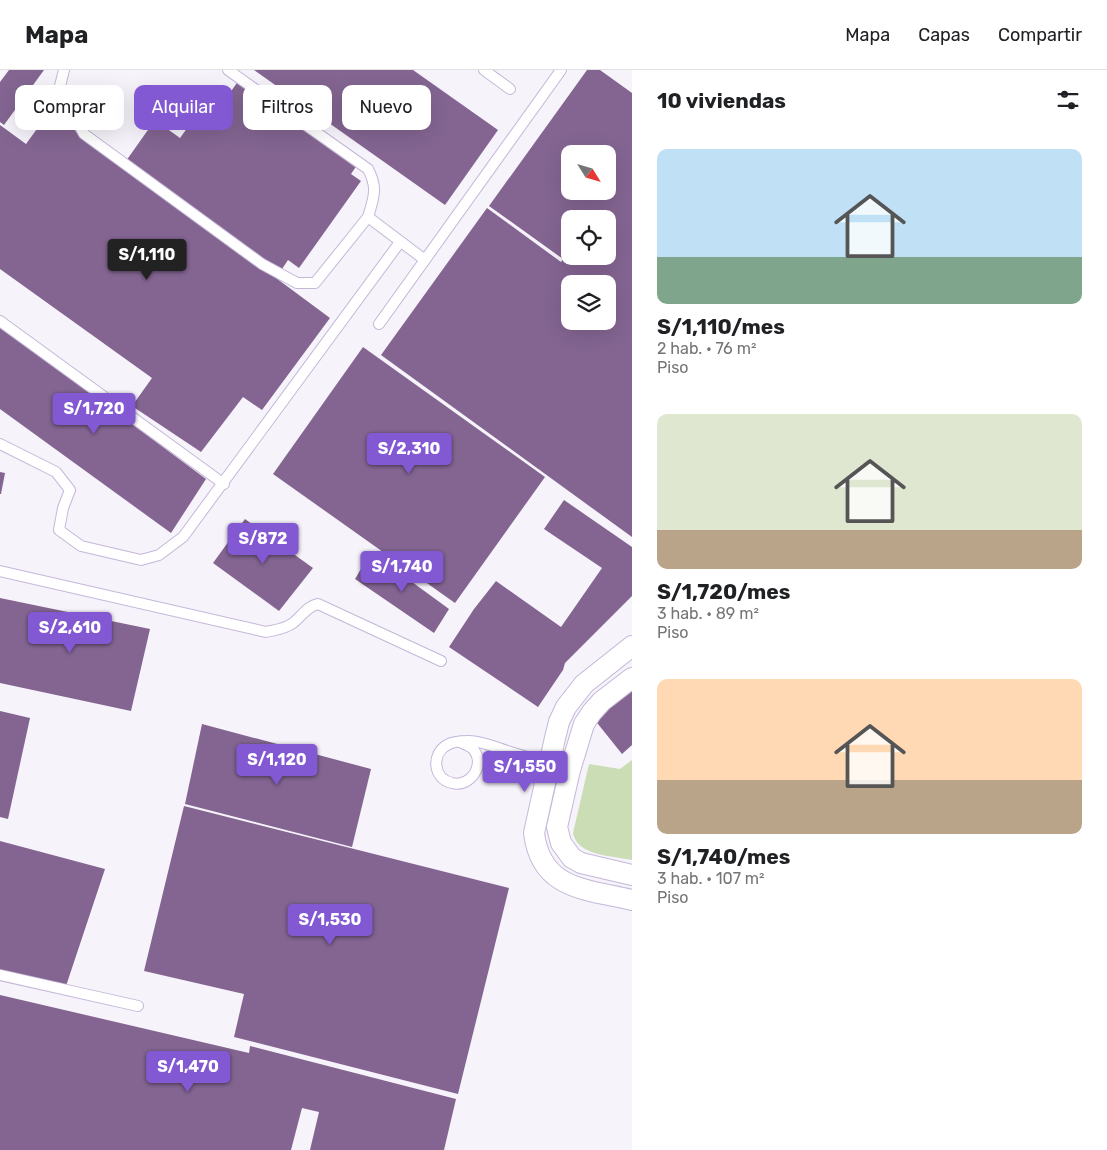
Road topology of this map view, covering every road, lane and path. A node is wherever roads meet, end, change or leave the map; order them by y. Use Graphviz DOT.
graph roads {
  1 [pos="64,70"];
  2 [pos="228,70"];
  3 [pos="484,70"];
  4 [pos="561,70"];
  5 [pos="510,89"];
  6 [pos="368,217"];
  7 [pos="400,242"];
  8 [pos="425,260"];
  9 [pos="0,321"];
  10 [pos="379,324"];
  11 [pos="0,444"];
  12 [pos="224,484"];
  13 [pos="0,571"];
  14 [pos="632,646"];
  15 [pos="441,661"];
  16 [pos="632,678"];
  17 [pos="462,743"];
  18 [pos="549,764"];
  19 [pos="570,770"];
  20 [pos="632,875"];
  21 [pos="632,900"];
  22 [pos="0,975"];
  23 [pos="138,1006"];
  1 -- 6 [label="lane"];
  2 -- 6 [label="lane"];
  3 -- 5 [label="lane"];
  4 -- 8 [label="lane"];
  6 -- 7 [label="lane"];
  7 -- 8 [label="lane"];
  7 -- 12 [label="lane"];
  8 -- 10 [label="lane"];
  9 -- 12 [label="lane"];
  11 -- 12 [label="lane"];
  13 -- 15 [label="lane"];
  14 -- 18 [label="street"];
  16 -- 19 [label="street"];
  17 -- 17 [label="lane"];
  17 -- 18 [label="lane"];
  18 -- 19 [label="lane"];
  18 -- 21 [label="street"];
  19 -- 20 [label="street"];
  22 -- 23 [label="lane"];
}
